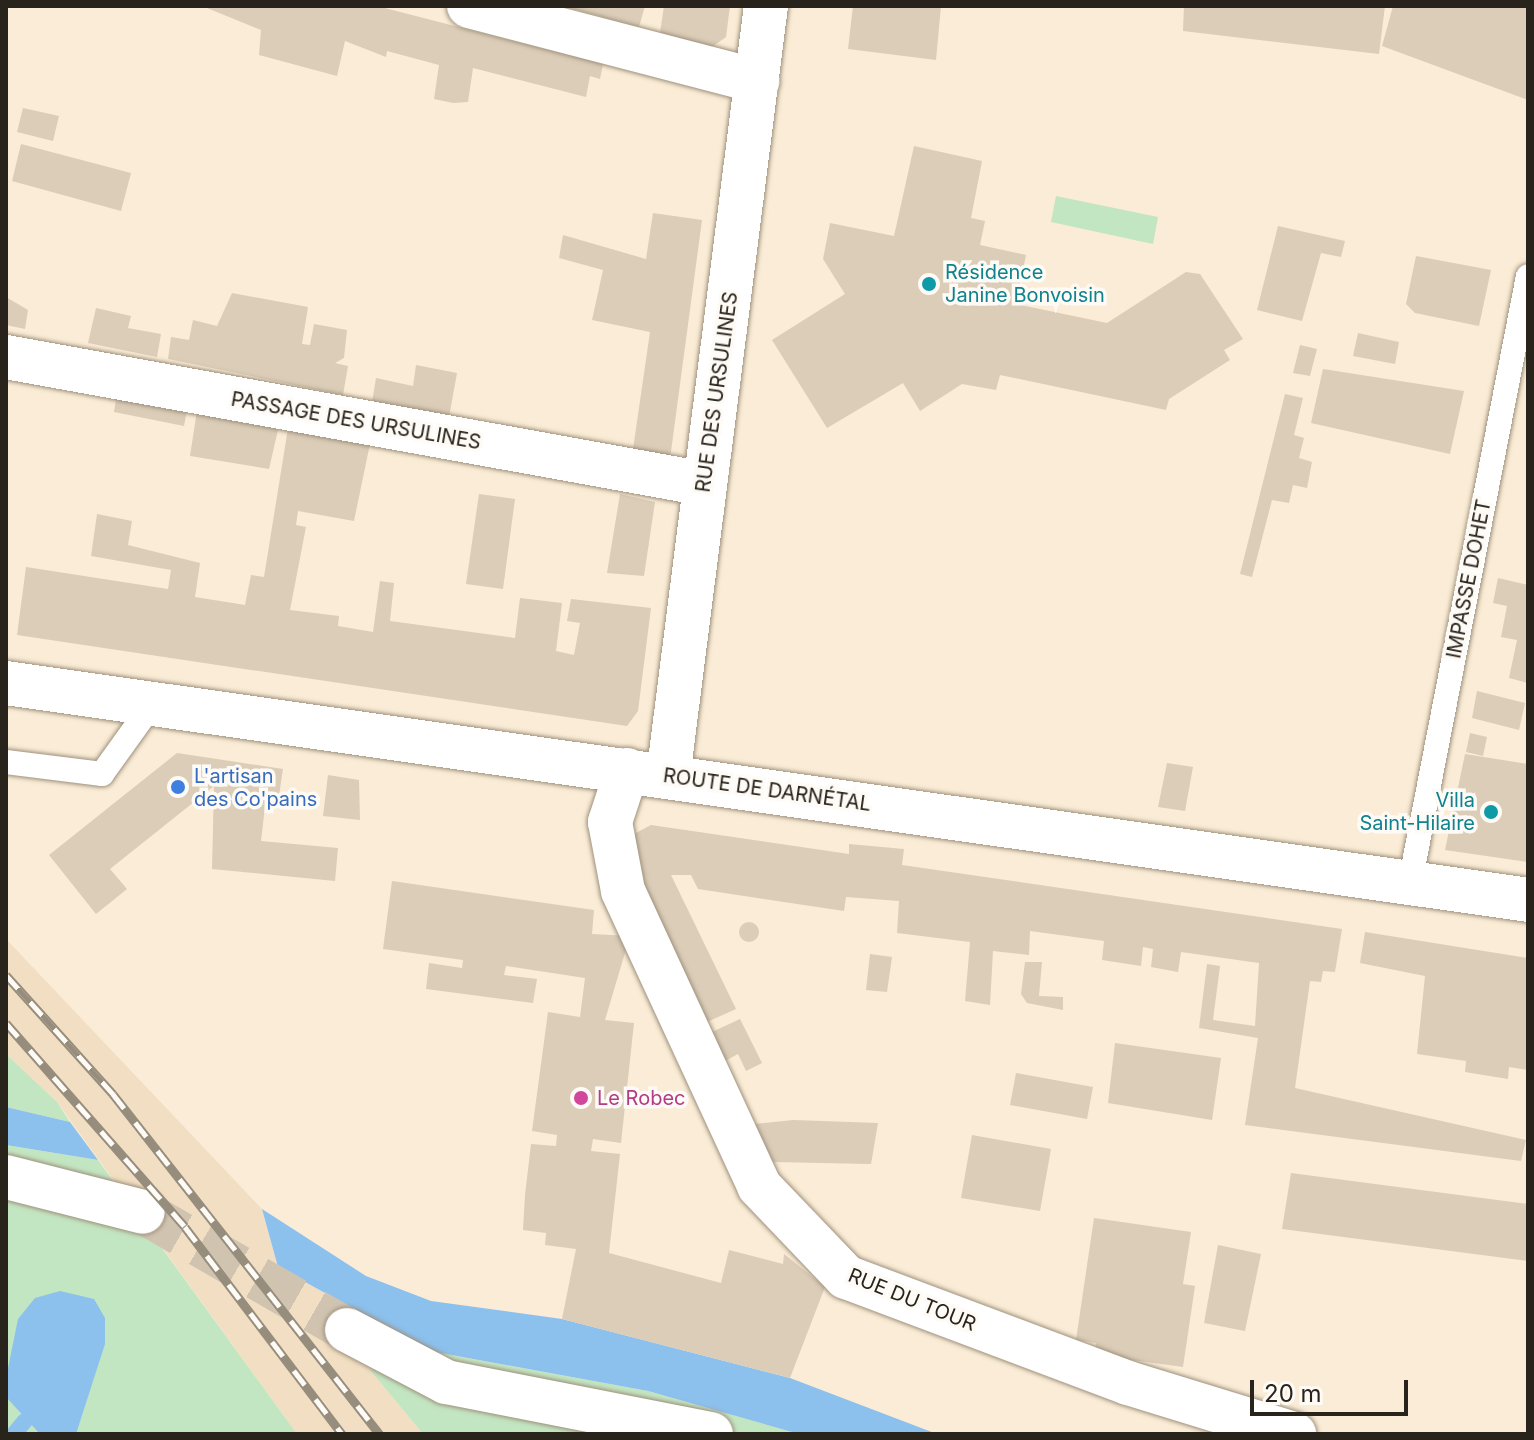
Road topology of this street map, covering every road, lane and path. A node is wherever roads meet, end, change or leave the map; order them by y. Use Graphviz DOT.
graph roads {
  1 [pos="469,6"];
  2 [pos="766,6"];
  3 [pos="757,81"];
  4 [pos="1528,276"];
  5 [pos="6,357"];
  6 [pos="705,484"];
  7 [pos="6,683"];
  8 [pos="153,703"];
  9 [pos="6,762"];
  10 [pos="647,773"];
  11 [pos="1410,883"];
  12 [pos="1528,900"];
  13 [pos="6,1177"];
  14 [pos="143,1212"];
  15 [pos="347,1330"];
  16 [pos="711,1434"];
  17 [pos="1294,1434"];
  1 -- 3 [label="street"];
  2 -- 3 [label="street, RUE DES URSULINES"];
  3 -- 6 [label="street, RUE DES URSULINES"];
  4 -- 11 [label="lane, IMPASSE DOHET"];
  5 -- 6 [label="street, PASSAGE DES URSULINES"];
  6 -- 10 [label="street, RUE DES URSULINES"];
  7 -- 8 [label="street, ROUTE DE DARNÉTAL"];
  8 -- 9 [label="lane"];
  8 -- 10 [label="street, ROUTE DE DARNÉTAL"];
  10 -- 11 [label="street, ROUTE DE DARNÉTAL"];
  10 -- 17 [label="street, RUE DU TOUR"];
  11 -- 12 [label="street, ROUTE DE DARNÉTAL"];
  13 -- 14 [label="street"];
  15 -- 16 [label="street"];
}
